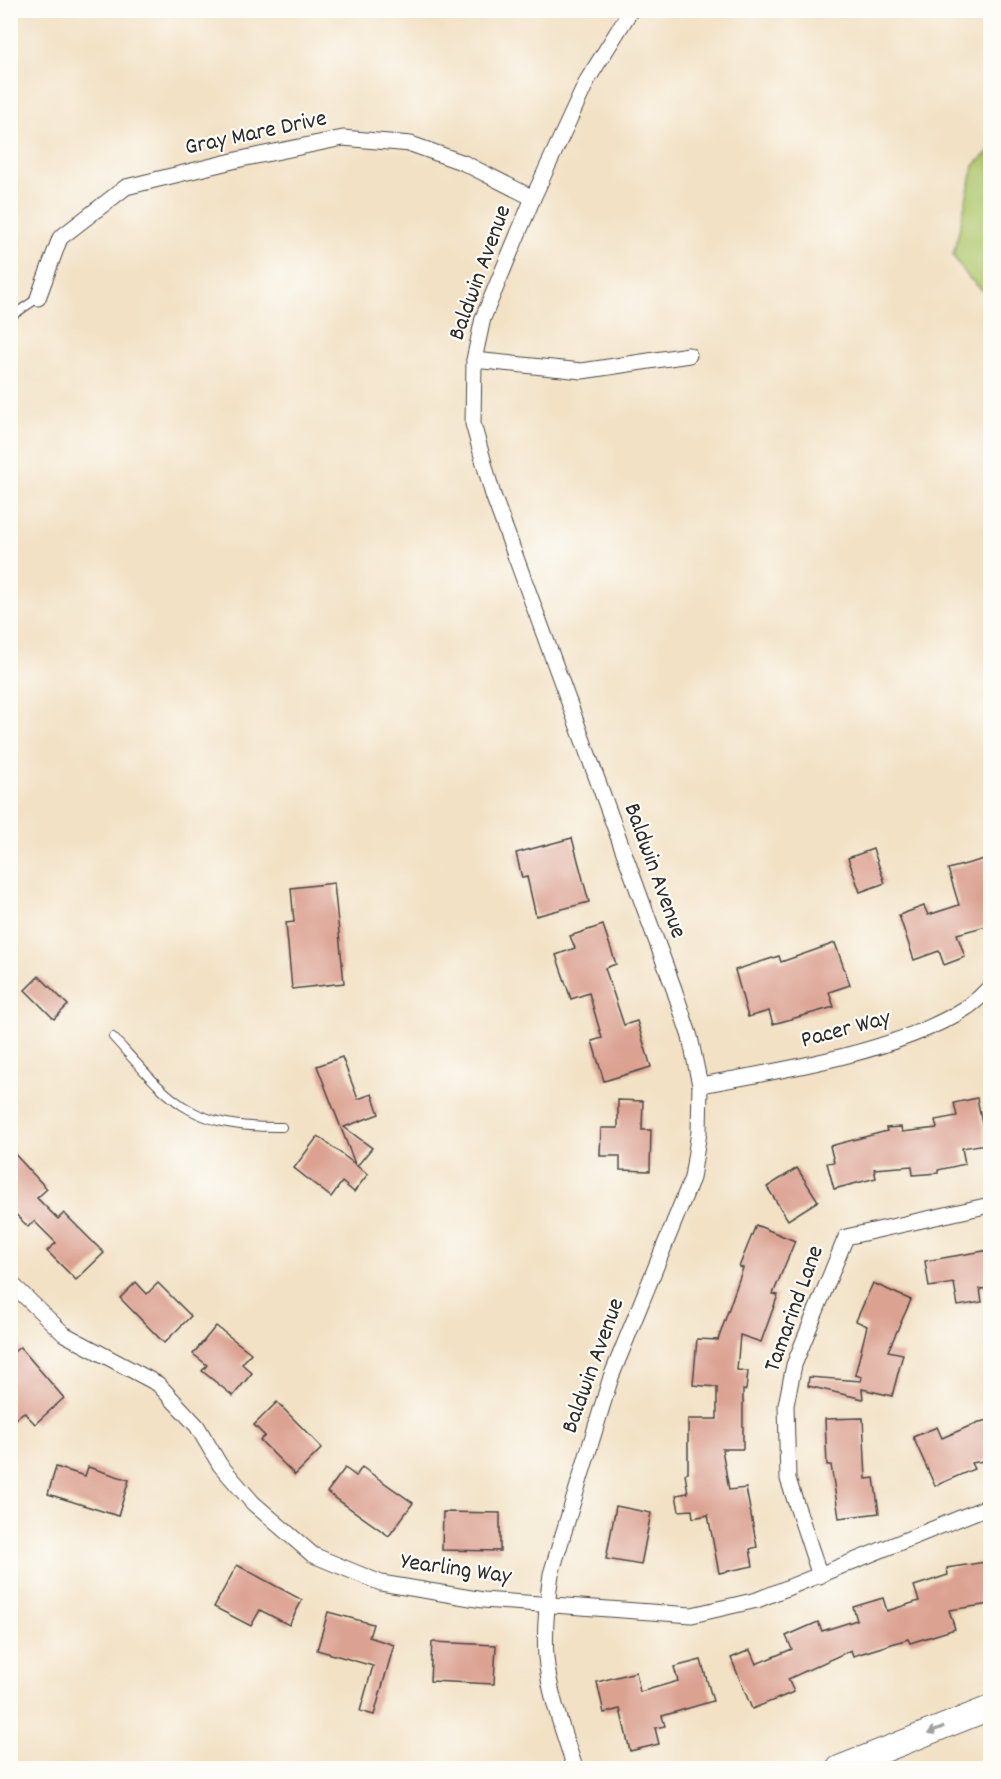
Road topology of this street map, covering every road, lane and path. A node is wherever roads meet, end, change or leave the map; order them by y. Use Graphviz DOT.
graph roads {
  1 [pos="631,10"];
  2 [pos="532,198"];
  3 [pos="38,298"];
  4 [pos="10,316"];
  5 [pos="689,355"];
  6 [pos="474,360"];
  7 [pos="990,987"];
  8 [pos="113,1037"];
  9 [pos="700,1084"];
  10 [pos="282,1127"];
  11 [pos="990,1206"];
  12 [pos="10,1282"];
  13 [pos="990,1506"];
  14 [pos="820,1576"];
  15 [pos="547,1604"];
  16 [pos="990,1708"];
  17 [pos="575,1768"];
  18 [pos="839,1768"];
  1 -- 2 [label="street, Baldwin Avenue"];
  2 -- 3 [label="street, Gray Mare Drive"];
  2 -- 6 [label="street, Baldwin Avenue"];
  3 -- 4 [label="lane"];
  5 -- 6 [label="street"];
  6 -- 9 [label="street, Baldwin Avenue"];
  7 -- 9 [label="street, Pacer Way"];
  8 -- 10 [label="lane"];
  9 -- 15 [label="street, Baldwin Avenue"];
  11 -- 14 [label="street, Tamarind Lane"];
  12 -- 15 [label="street, Yearling Way"];
  13 -- 14 [label="street, Yearling Way"];
  14 -- 15 [label="street, Yearling Way"];
  15 -- 17 [label="street, Baldwin Avenue"];
  16 -- 18 [label="main road, one-way"];
}
